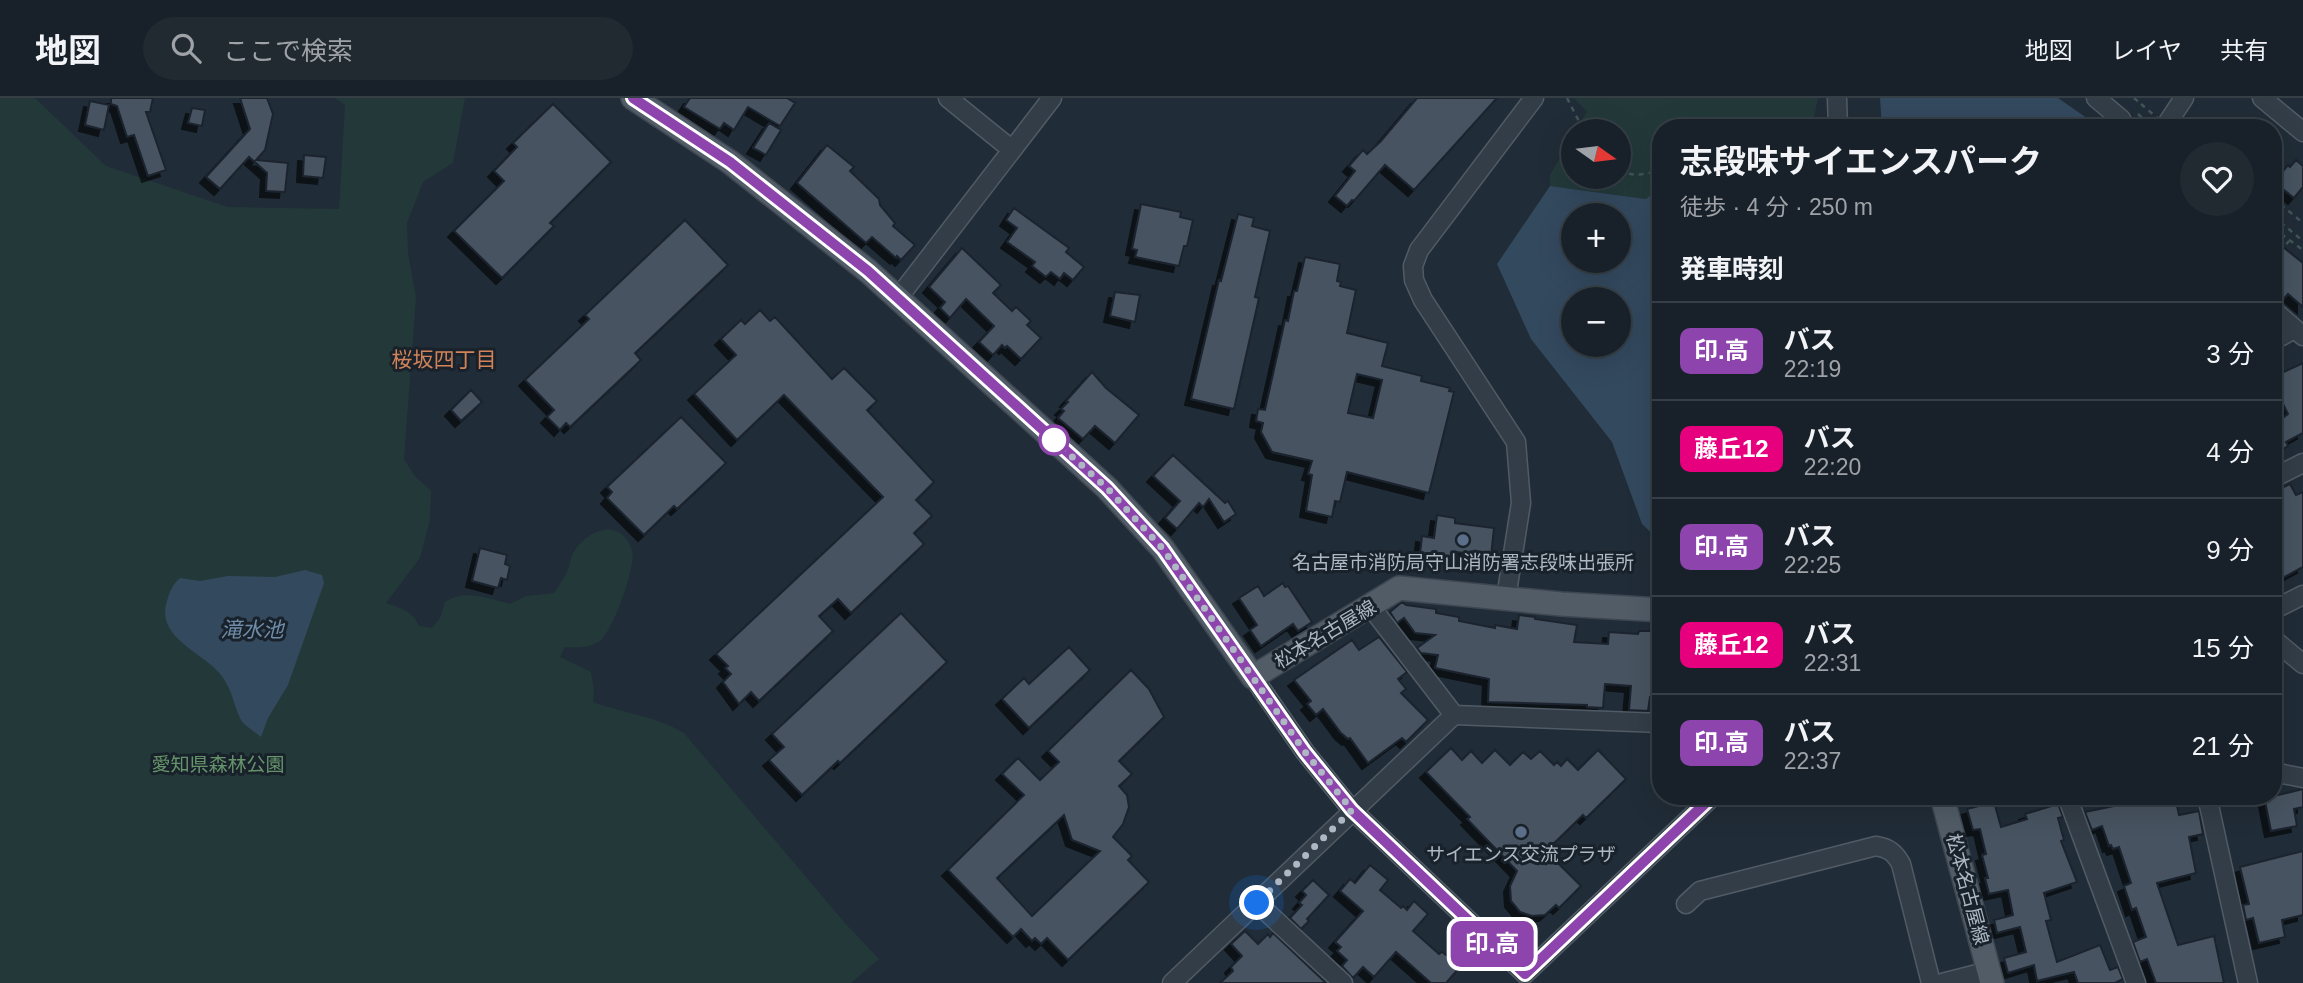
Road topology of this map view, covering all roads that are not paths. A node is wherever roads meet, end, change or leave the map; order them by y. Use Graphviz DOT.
graph roads {
  1 [pos="634,98"];
  2 [pos="948,98"];
  3 [pos="1052,98"];
  4 [pos="1534,98"];
  5 [pos="1837,98"];
  6 [pos="2096,98"];
  7 [pos="2184,98"];
  8 [pos="2262,98"];
  9 [pos="1838,119"];
  10 [pos="2121,119"];
  11 [pos="2171,119"];
  12 [pos="2303,132"];
  13 [pos="1011,149"];
  14 [pos="898,298"];
  15 [pos="2282,318"];
  16 [pos="2299,332"];
  17 [pos="2282,338"];
  18 [pos="2303,463"];
  19 [pos="2282,474"];
  20 [pos="2303,595"];
  21 [pos="1506,598"];
  22 [pos="2282,606"];
  23 [pos="1371,607"];
  24 [pos="1652,609"];
  25 [pos="2282,646"];
  26 [pos="2303,664"];
  27 [pos="1253,677"];
  28 [pos="1454,715"];
  29 [pos="1652,723"];
  30 [pos="2282,774"];
  31 [pos="2303,778"];
  32 [pos="1704,805"];
  33 [pos="1944,805"];
  34 [pos="2070,805"];
  35 [pos="2209,805"];
  36 [pos="1352,810"];
  37 [pos="1257,903"];
  38 [pos="1686,904"];
  39 [pos="1991,977"];
  40 [pos="1525,980"];
  41 [pos="1172,983"];
  42 [pos="1343,983"];
  43 [pos="1931,983"];
  44 [pos="1942,983"];
  45 [pos="2136,983"];
  46 [pos="2248,983"];
  1 -- 14 [label="main road, 松本名古屋線"];
  2 -- 13 [label="street"];
  3 -- 13 [label="street"];
  4 -- 21 [label="street"];
  5 -- 9 [label="street"];
  6 -- 10 [label="street"];
  7 -- 11 [label="street"];
  8 -- 12 [label="street"];
  13 -- 14 [label="street"];
  14 -- 27 [label="main road, 松本名古屋線"];
  15 -- 16 [label="street"];
  16 -- 17 [label="street"];
  18 -- 19 [label="street"];
  20 -- 22 [label="street"];
  21 -- 23 [label="main road, 松本名古屋線"];
  21 -- 24 [label="main road, 松本名古屋線"];
  23 -- 27 [label="main road, 松本名古屋線"];
  23 -- 28 [label="street"];
  25 -- 26 [label="street"];
  27 -- 36 [label="street"];
  28 -- 29 [label="street"];
  28 -- 36 [label="street"];
  30 -- 31 [label="street"];
  32 -- 40 [label="street"];
  33 -- 39 [label="main road, 松本名古屋線"];
  34 -- 45 [label="street"];
  35 -- 46 [label="street"];
  36 -- 37 [label="street"];
  36 -- 40 [label="street"];
  37 -- 41 [label="street"];
  37 -- 42 [label="street"];
  38 -- 43 [label="street"];
  39 -- 44 [label="street"];
}
